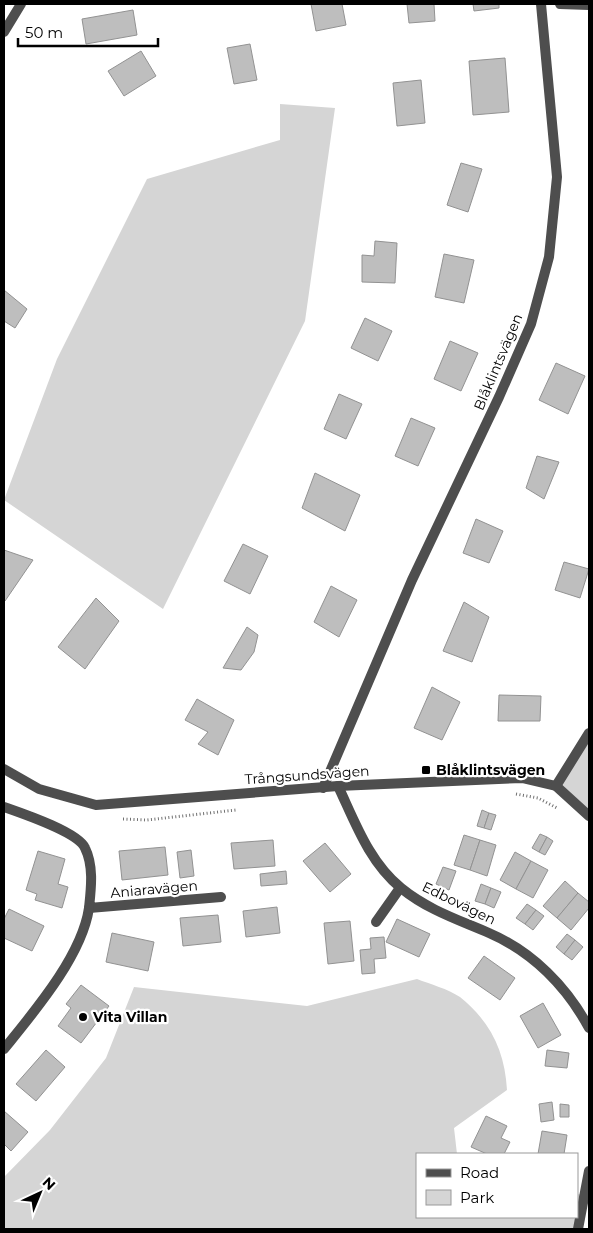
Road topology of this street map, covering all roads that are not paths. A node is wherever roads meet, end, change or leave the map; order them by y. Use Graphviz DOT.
graph roads {
  1 [pos="21,4"];
  2 [pos="541,4"];
  3 [pos="560,4"];
  4 [pos="589,5"];
  5 [pos="4,32"];
  6 [pos="589,733"];
  7 [pos="4,769"];
  8 [pos="338,786"];
  9 [pos="556,786"];
  10 [pos="323,788"];
  11 [pos="4,807"];
  12 [pos="589,816"];
  13 [pos="400,888"];
  14 [pos="221,898"];
  15 [pos="89,908"];
  16 [pos="376,922"];
  17 [pos="589,1028"];
  18 [pos="4,1049"];
  19 [pos="589,1171"];
  20 [pos="578,1229"];
  1 -- 5 [label="street"];
  2 -- 10 [label="street, Blåklintsvägen"];
  3 -- 4 [label="street"];
  6 -- 9 [label="street"];
  7 -- 10 [label="street, Trångsundsvägen"];
  8 -- 9 [label="street, Trångsundsvägen"];
  8 -- 10 [label="street, Trångsundsvägen"];
  8 -- 13 [label="street, Edbovägen"];
  9 -- 12 [label="street"];
  11 -- 15 [label="street, Aniaravägen"];
  13 -- 16 [label="street"];
  13 -- 17 [label="street, Edbovägen"];
  14 -- 15 [label="street, Aniaravägen"];
  15 -- 18 [label="street, Aniaravägen"];
  19 -- 20 [label="street"];
}
